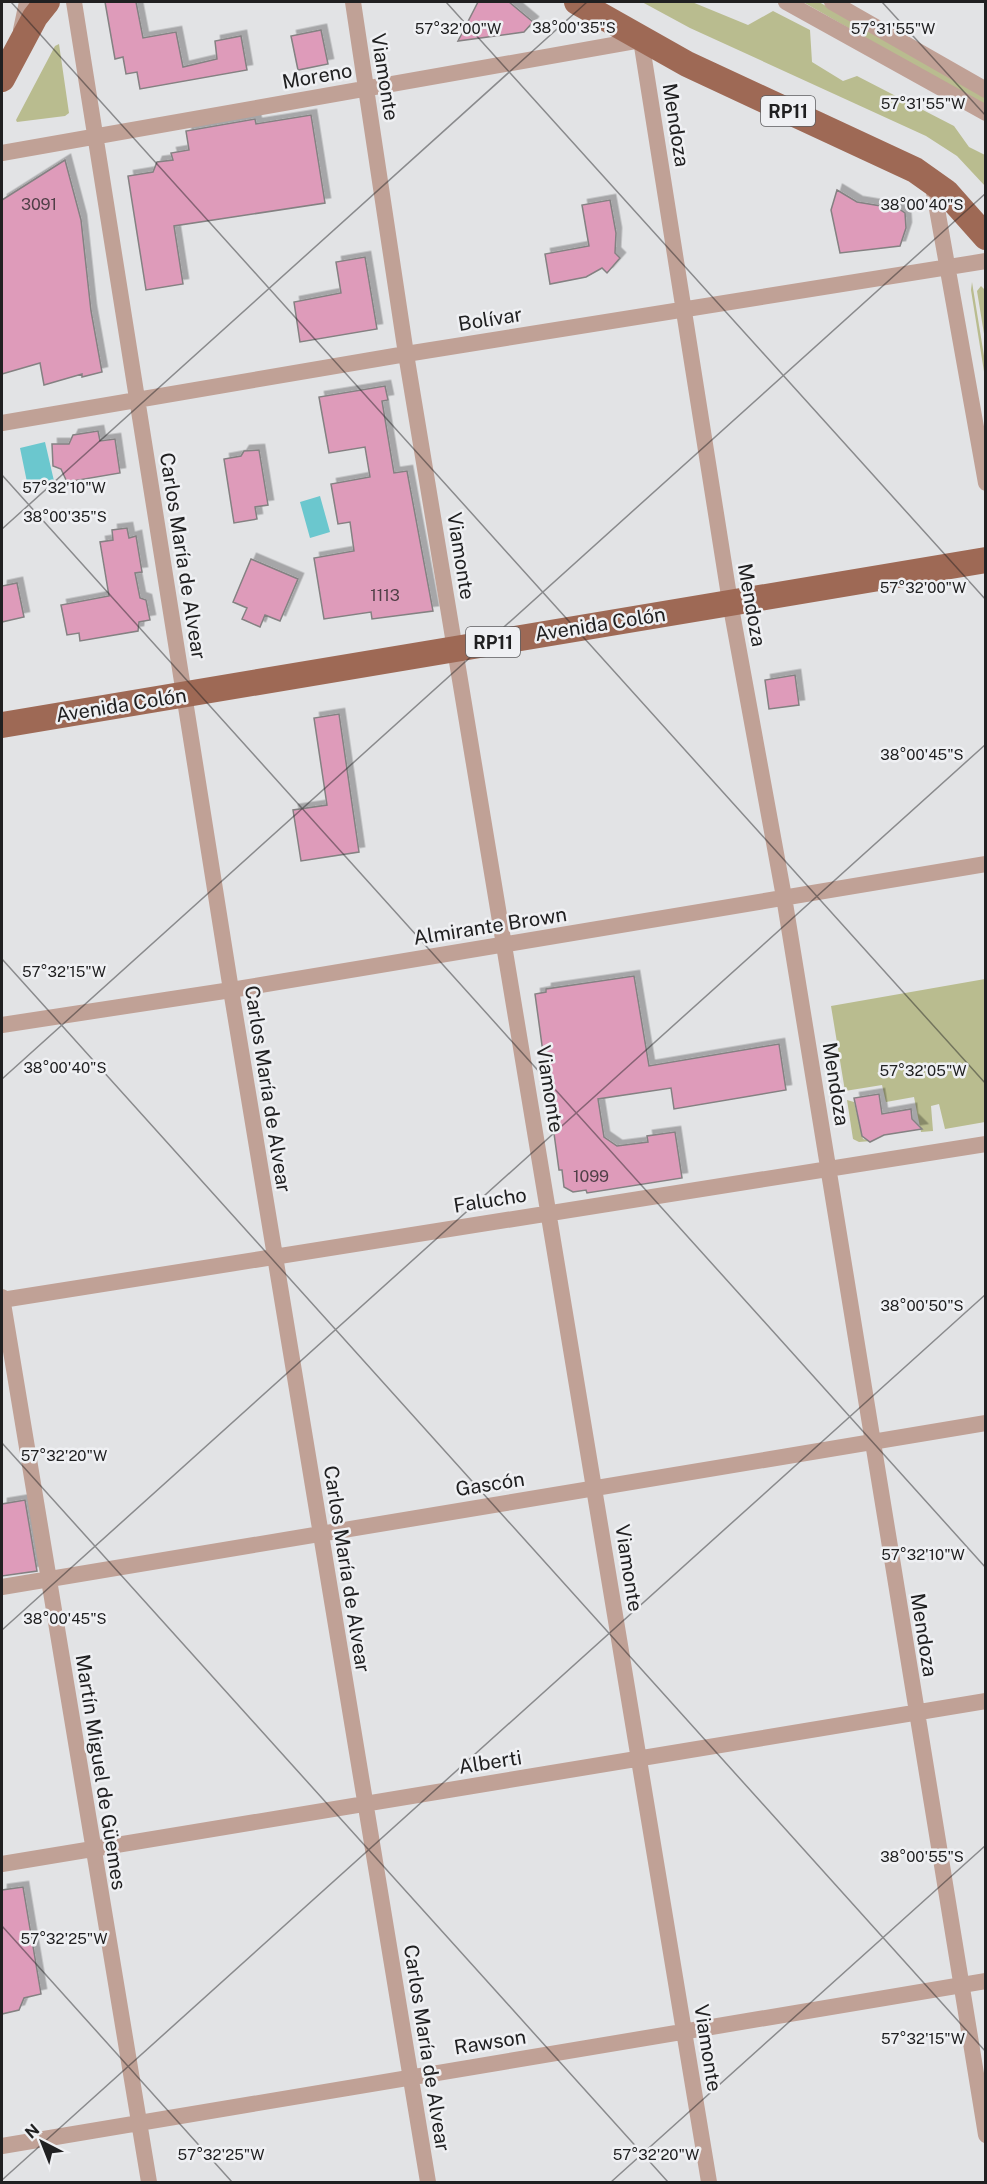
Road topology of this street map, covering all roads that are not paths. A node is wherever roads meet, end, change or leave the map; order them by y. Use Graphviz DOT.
graph roads {
  1 [pos="27,2"];
  2 [pos="47,2"];
  3 [pos="74,2"];
  4 [pos="352,2"];
  5 [pos="577,2"];
  6 [pos="786,2"];
  7 [pos="832,2"];
  8 [pos="641,40"];
  9 [pos="18,46"];
  10 [pos="2,79"];
  11 [pos="365,89"];
  12 [pos="986,90"];
  13 [pos="986,113"];
  14 [pos="96,137"];
  15 [pos="2,153"];
  16 [pos="932,181"];
  17 [pos="986,237"];
  18 [pos="986,261"];
  19 [pos="948,267"];
  20 [pos="685,308"];
  21 [pos="406,354"];
  22 [pos="137,400"];
  23 [pos="2,423"];
  24 [pos="986,483"];
  25 [pos="986,560"];
  26 [pos="730,602"];
  27 [pos="455,648"];
  28 [pos="184,694"];
  29 [pos="2,725"];
  30 [pos="986,864"];
  31 [pos="784,897"];
  32 [pos="504,945"];
  33 [pos="231,990"];
  34 [pos="2,1025"];
  35 [pos="986,1144"];
  36 [pos="829,1169"];
  37 [pos="549,1212"];
  38 [pos="274,1255"];
  39 [pos="2,1299"];
  40 [pos="986,1423"];
  41 [pos="873,1441"];
  42 [pos="594,1488"];
  43 [pos="320,1534"];
  44 [pos="48,1579"];
  45 [pos="2,1587"];
  46 [pos="986,1701"];
  47 [pos="915,1713"];
  48 [pos="639,1758"];
  49 [pos="365,1804"];
  50 [pos="93,1849"];
  51 [pos="2,1864"];
  52 [pos="986,1981"];
  53 [pos="960,1985"];
  54 [pos="684,2031"];
  55 [pos="410,2077"];
  56 [pos="139,2123"];
  57 [pos="986,2135"];
  58 [pos="2,2146"];
  59 [pos="149,2182"];
  60 [pos="428,2182"];
  61 [pos="709,2182"];
  1 -- 9 [label="street"];
  2 -- 9 [label="main road"];
  3 -- 14 [label="street, Carlos María de Alvear"];
  4 -- 11 [label="street, Viamonte"];
  5 -- 8 [label="main road, RP11"];
  6 -- 13 [label="street"];
  7 -- 12 [label="street"];
  8 -- 11 [label="street, Moreno"];
  8 -- 16 [label="main road, RP11"];
  8 -- 20 [label="street, Mendoza"];
  9 -- 10 [label="main road"];
  11 -- 14 [label="street, Moreno"];
  11 -- 21 [label="street, Viamonte"];
  14 -- 15 [label="street, Moreno"];
  14 -- 22 [label="street, Carlos María de Alvear"];
  16 -- 17 [label="main road, RP11"];
  16 -- 19 [label="street"];
  18 -- 19 [label="street, Bolívar"];
  19 -- 20 [label="street, Bolívar"];
  19 -- 24 [label="street"];
  20 -- 21 [label="street, Bolívar"];
  20 -- 26 [label="street, Mendoza"];
  21 -- 22 [label="street, Bolívar"];
  21 -- 27 [label="street, Viamonte"];
  22 -- 23 [label="street, Bolívar"];
  22 -- 28 [label="street, Carlos María de Alvear"];
  25 -- 26 [label="main road, Avenida Colón / RP11"];
  26 -- 27 [label="main road, Avenida Colón / RP11"];
  26 -- 31 [label="street, Mendoza"];
  27 -- 28 [label="main road, Avenida Colón / RP11"];
  27 -- 32 [label="street, Viamonte"];
  28 -- 29 [label="main road, Avenida Colón / RP11"];
  28 -- 33 [label="street, Carlos María de Alvear"];
  30 -- 31 [label="street, Almirante Brown"];
  31 -- 32 [label="street, Almirante Brown"];
  31 -- 36 [label="street, Mendoza"];
  32 -- 33 [label="street, Almirante Brown"];
  32 -- 37 [label="street, Viamonte"];
  33 -- 34 [label="street, Almirante Brown"];
  33 -- 38 [label="street, Carlos María de Alvear"];
  35 -- 36 [label="street, Falucho"];
  36 -- 37 [label="street, Falucho"];
  36 -- 41 [label="street, Mendoza"];
  37 -- 38 [label="street, Falucho"];
  37 -- 42 [label="street, Viamonte"];
  38 -- 39 [label="street, Falucho"];
  38 -- 43 [label="street, Carlos María de Alvear"];
  39 -- 44 [label="street, Martín Miguel de Güemes"];
  40 -- 41 [label="street, Gascón"];
  41 -- 42 [label="street, Gascón"];
  41 -- 47 [label="street, Mendoza"];
  42 -- 43 [label="street, Gascón"];
  42 -- 48 [label="street, Viamonte"];
  43 -- 44 [label="street, Gascón"];
  43 -- 49 [label="street, Carlos María de Alvear"];
  44 -- 45 [label="street, Gascón"];
  44 -- 50 [label="street, Martín Miguel de Güemes"];
  46 -- 47 [label="street, Alberti"];
  47 -- 48 [label="street, Alberti"];
  47 -- 53 [label="street, Mendoza"];
  48 -- 49 [label="street, Alberti"];
  48 -- 54 [label="street, Viamonte"];
  49 -- 50 [label="street, Alberti"];
  49 -- 55 [label="street, Carlos María de Alvear"];
  50 -- 51 [label="street, Alberti"];
  50 -- 56 [label="street, Martín Miguel de Güemes"];
  52 -- 53 [label="street, Rawson"];
  53 -- 54 [label="street, Rawson"];
  53 -- 57 [label="street, Mendoza"];
  54 -- 55 [label="street, Rawson"];
  54 -- 61 [label="street, Viamonte"];
  55 -- 56 [label="street, Rawson"];
  55 -- 60 [label="street, Carlos María de Alvear"];
  56 -- 58 [label="street, Rawson"];
  56 -- 59 [label="street, Martín Miguel de Güemes"];
}
